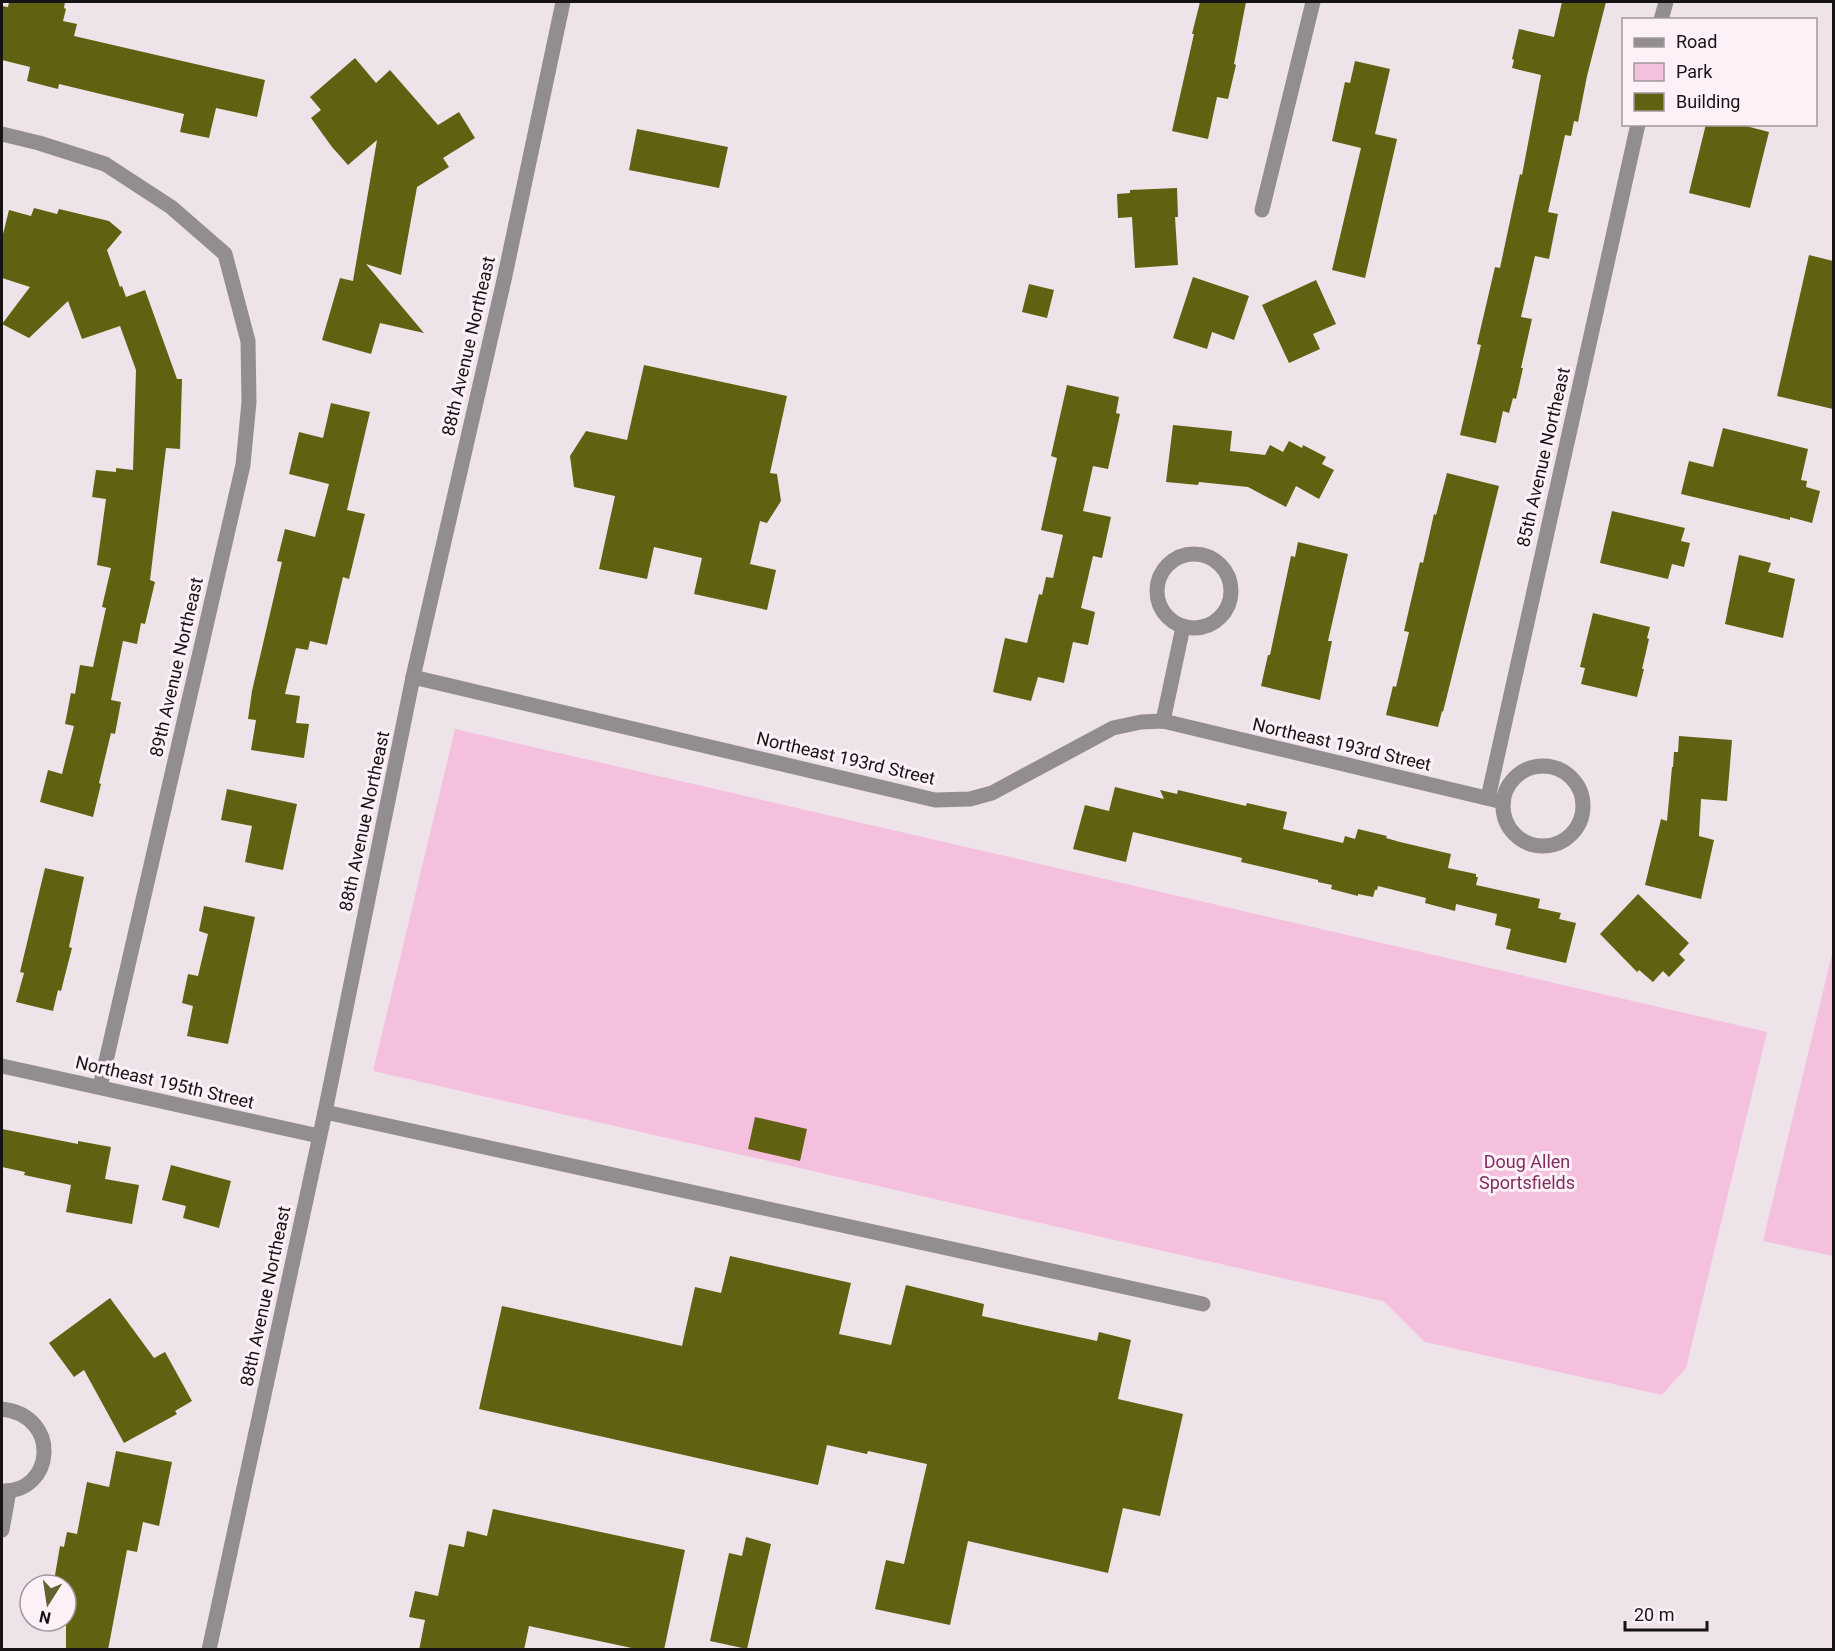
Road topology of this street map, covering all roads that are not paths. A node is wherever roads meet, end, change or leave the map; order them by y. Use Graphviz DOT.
graph roads {
  1 [pos="563,2"];
  2 [pos="1313,2"];
  3 [pos="1666,2"];
  4 [pos="1662,18"];
  5 [pos="1638,126"];
  6 [pos="2,134"];
  7 [pos="1262,210"];
  8 [pos="1183,627"];
  9 [pos="413,677"];
  10 [pos="1163,721"];
  11 [pos="1488,798"];
  12 [pos="1503,802"];
  13 [pos="2,1066"];
  14 [pos="100,1087"];
  15 [pos="325,1112"];
  16 [pos="320,1136"];
  17 [pos="1203,1304"];
  18 [pos="2,1409"];
  19 [pos="5,1491"];
  20 [pos="2,1530"];
  21 [pos="209,1650"];
  1 -- 9 [label="street, 88th Avenue Northeast"];
  2 -- 7 [label="street"];
  3 -- 4 [label="street"];
  5 -- 11 [label="street, 85th Avenue Northeast"];
  6 -- 14 [label="street, 89th Avenue Northeast"];
  8 -- 8 [label="street"];
  8 -- 10 [label="street"];
  9 -- 10 [label="street, Northeast 193rd Street"];
  9 -- 15 [label="street, 88th Avenue Northeast"];
  10 -- 11 [label="street, Northeast 193rd Street"];
  11 -- 12 [label="street, Northeast 193rd Street"];
  12 -- 12 [label="street"];
  13 -- 14 [label="street, Northeast 195th Street"];
  14 -- 16 [label="street, Northeast 195th Street"];
  15 -- 16 [label="street, 88th Avenue Northeast"];
  15 -- 17 [label="street"];
  16 -- 21 [label="street, 88th Avenue Northeast"];
  18 -- 19 [label="street"];
  19 -- 20 [label="street"];
}
